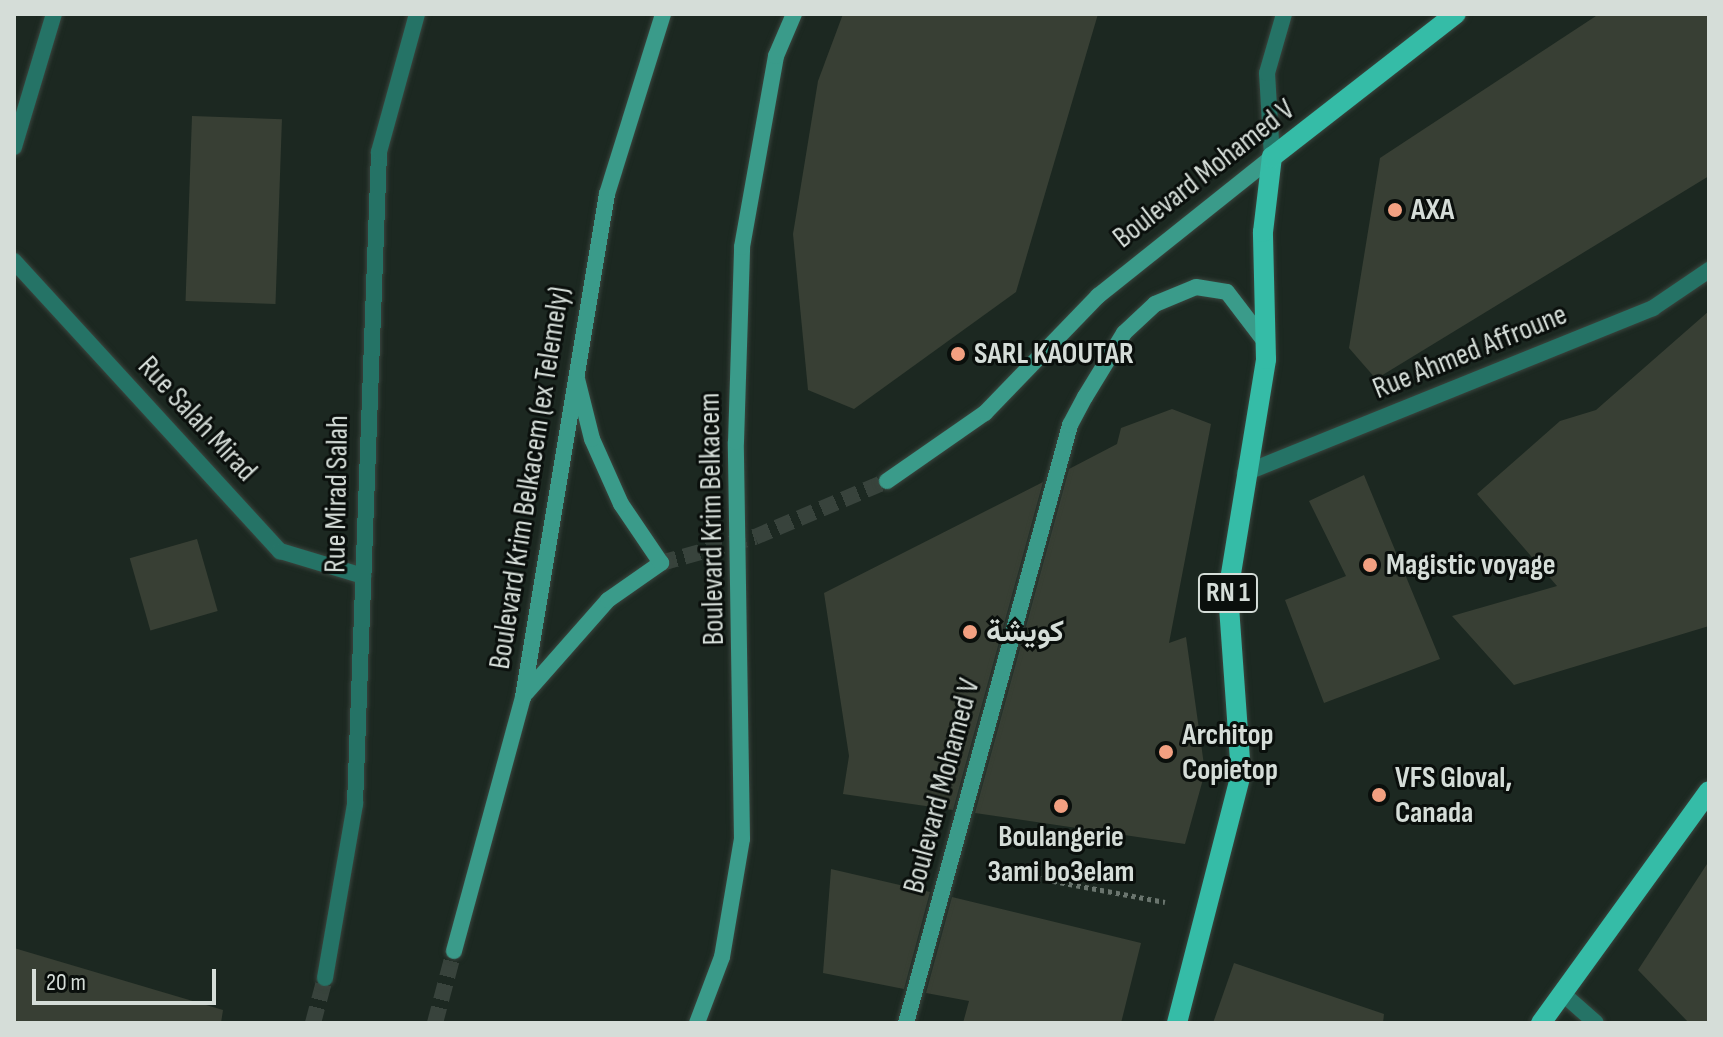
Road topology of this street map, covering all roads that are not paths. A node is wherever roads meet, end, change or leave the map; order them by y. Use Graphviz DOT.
graph roads {
  1 [pos="54,14"];
  2 [pos="417,14"];
  3 [pos="663,14"];
  4 [pos="794,14"];
  5 [pos="1284,14"];
  6 [pos="1456,14"];
  7 [pos="14,147"];
  8 [pos="1272,157"];
  9 [pos="14,261"];
  10 [pos="1709,270"];
  11 [pos="1266,343"];
  12 [pos="574,370"];
  13 [pos="1245,473"];
  14 [pos="887,481"];
  15 [pos="363,576"];
  16 [pos="523,697"];
  17 [pos="1709,791"];
  18 [pos="454,951"];
  19 [pos="325,978"];
  20 [pos="1562,993"];
  21 [pos="697,1023"];
  22 [pos="906,1023"];
  23 [pos="1177,1023"];
  24 [pos="1541,1023"];
  25 [pos="1596,1023"];
  1 -- 7 [label="street"];
  2 -- 15 [label="street, Rue Mirad Salah"];
  3 -- 12 [label="main road, Boulevard Krim Belkacem (ex Telemely)"];
  4 -- 21 [label="main road, Boulevard Krim Belkacem"];
  5 -- 8 [label="street"];
  6 -- 8 [label="main road, Boulevard Mohamed V"];
  8 -- 11 [label="main road, RN 1"];
  8 -- 14 [label="main road, Boulevard Mohamed V"];
  9 -- 15 [label="street, Rue Salah Mirad"];
  10 -- 13 [label="street, Rue Ahmed Affroune"];
  11 -- 13 [label="main road, RN 1"];
  11 -- 22 [label="main road, Boulevard Mohamed V"];
  12 -- 16 [label="main road, Boulevard Krim Belkacem (ex Telemely)"];
  12 -- 16 [label="main road"];
  13 -- 23 [label="main road, RN 1"];
  15 -- 19 [label="street, Rue Mirad Salah"];
  16 -- 18 [label="main road, Boulevard Krim Belkacem (ex Telemely)"];
  17 -- 20 [label="main road"];
  20 -- 24 [label="main road"];
  20 -- 25 [label="street"];
}
